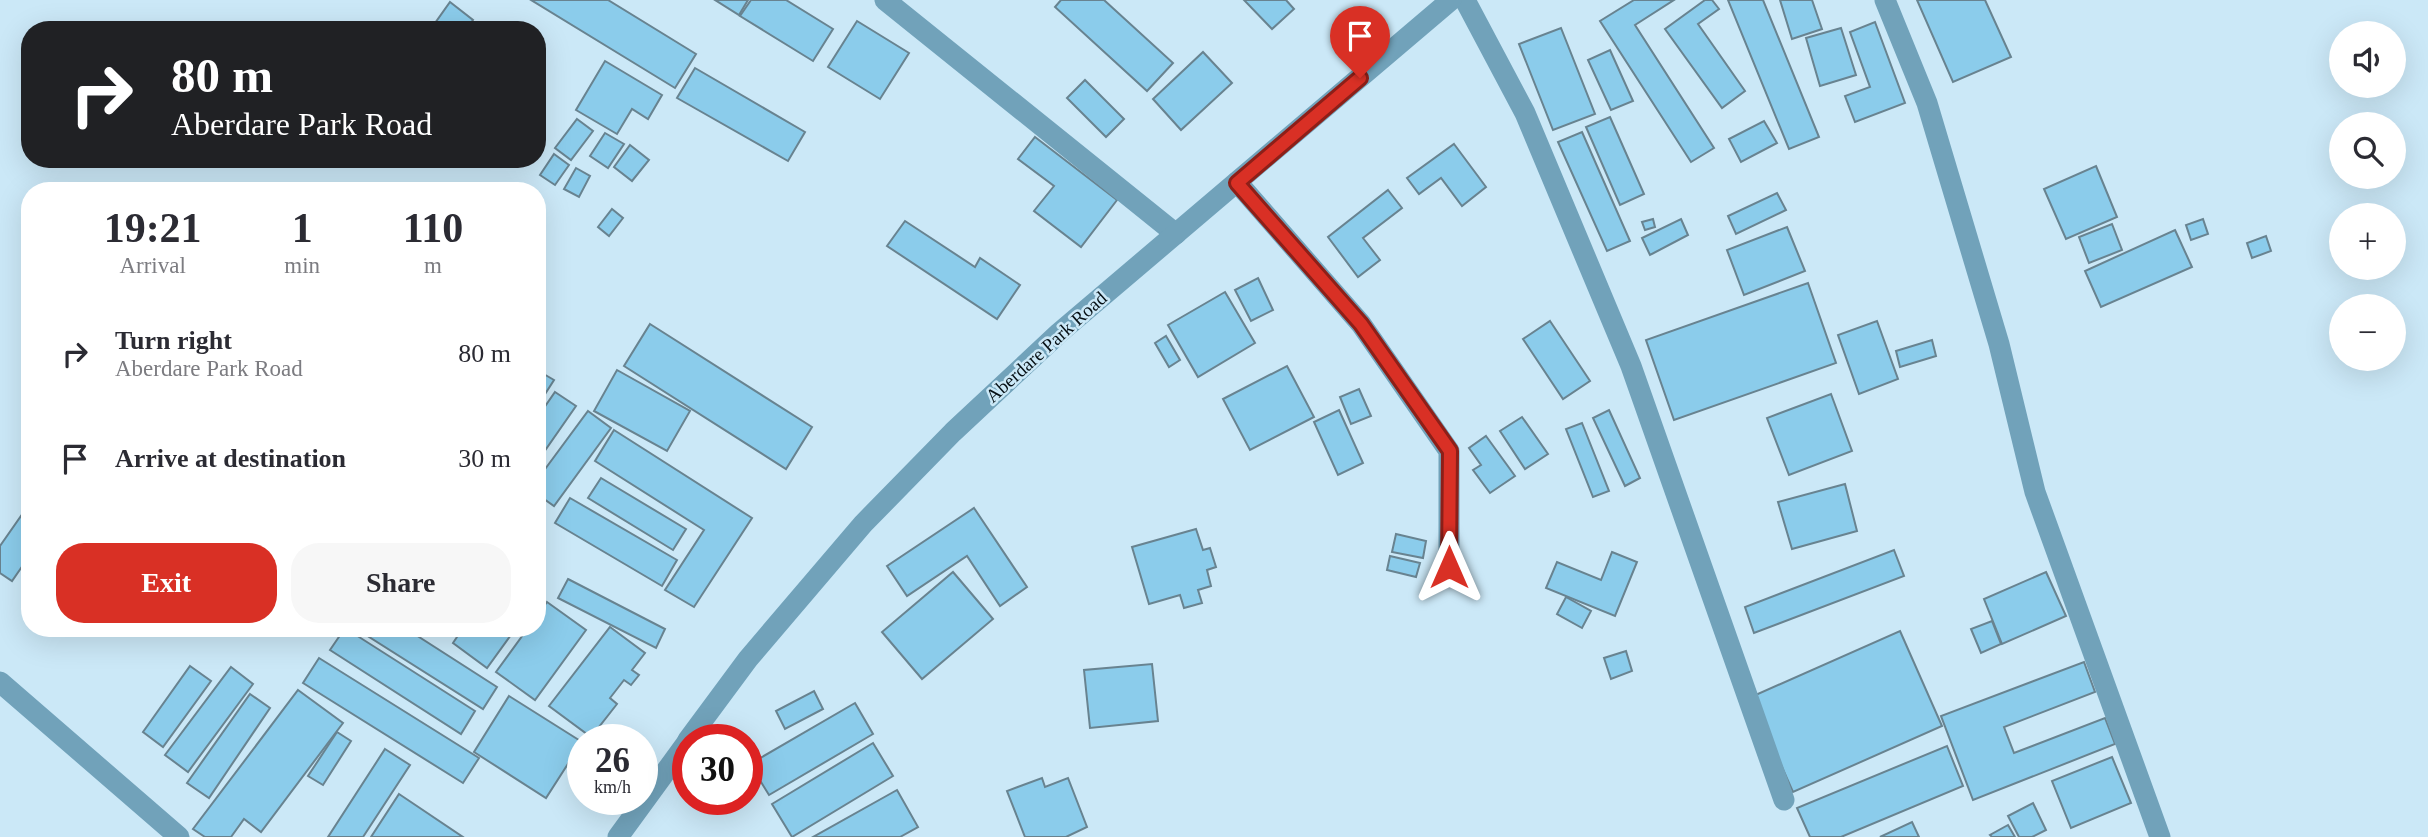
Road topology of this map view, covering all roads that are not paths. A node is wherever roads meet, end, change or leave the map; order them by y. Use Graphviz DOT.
graph roads {
  1 [pos="885,0"];
  2 [pos="1451,0"];
  3 [pos="1465,0"];
  4 [pos="1885,0"];
  5 [pos="1237,183"];
  6 [pos="1177,234"];
  7 [pos="1449,567"];
  8 [pos="4,694"];
  9 [pos="700,724"];
  10 [pos="672,763"];
  11 [pos="1784,800"];
  12 [pos="179,837"];
  13 [pos="618,837"];
  14 [pos="2160,837"];
  1 -- 6 [label="street"];
  2 -- 5 [label="street, Aberdare Park Road"];
  3 -- 11 [label="street"];
  4 -- 14 [label="street"];
  5 -- 6 [label="street, Aberdare Park Road"];
  5 -- 7 [label="street"];
  6 -- 9 [label="street, Aberdare Park Road"];
  8 -- 12 [label="street"];
  10 -- 13 [label="street, Aberdare Park Road"];
}
